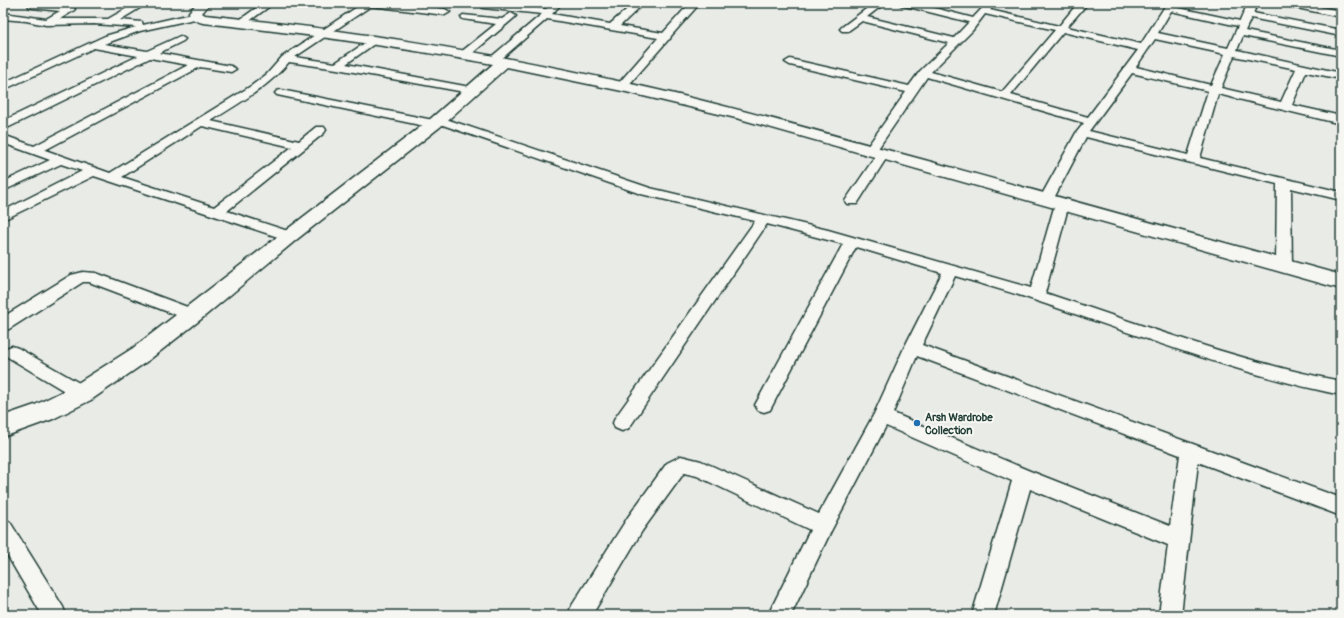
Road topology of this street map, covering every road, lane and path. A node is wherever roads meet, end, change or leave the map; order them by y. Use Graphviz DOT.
graph roads {
  1 [pos="34,3"];
  2 [pos="143,3"];
  3 [pos="268,3"];
  4 [pos="557,3"];
  5 [pos="562,3"];
  6 [pos="639,3"];
  7 [pos="695,3"];
  8 [pos="880,3"];
  9 [pos="904,3"];
  10 [pos="992,3"];
  11 [pos="1083,3"];
  12 [pos="1253,3"];
  13 [pos="1279,3"];
  14 [pos="1293,4"];
  15 [pos="486,6"];
  16 [pos="1170,6"];
  17 [pos="200,10"];
  18 [pos="983,11"];
  19 [pos="445,12"];
  20 [pos="547,14"];
  21 [pos="1341,14"];
  22 [pos="1248,15"];
  23 [pos="3,16"];
  24 [pos="14,17"];
  25 [pos="466,17"];
  26 [pos="860,18"];
  27 [pos="975,21"];
  28 [pos="3,22"];
  29 [pos="46,22"];
  30 [pos="110,22"];
  31 [pos="241,23"];
  32 [pos="160,25"];
  33 [pos="613,27"];
  34 [pos="845,29"];
  35 [pos="1060,29"];
  36 [pos="1242,29"];
  37 [pos="322,33"];
  38 [pos="1341,33"];
  39 [pos="1152,35"];
  40 [pos="667,37"];
  41 [pos="180,39"];
  42 [pos="374,40"];
  43 [pos="956,42"];
  44 [pos="94,45"];
  45 [pos="1144,48"];
  46 [pos="1231,53"];
  47 [pos="465,54"];
  48 [pos="149,55"];
  49 [pos="286,59"];
  50 [pos="499,61"];
  51 [pos="790,62"];
  52 [pos="1340,62"];
  53 [pos="197,64"];
  54 [pos="337,66"];
  55 [pos="1302,68"];
  56 [pos="231,69"];
  57 [pos="1130,69"];
  58 [pos="924,73"];
  59 [pos="622,86"];
  60 [pos="3,87"];
  61 [pos="470,90"];
  62 [pos="912,90"];
  63 [pos="1214,90"];
  64 [pos="281,93"];
  65 [pos="1004,95"];
  66 [pos="1285,107"];
  67 [pos="1341,120"];
  68 [pos="1091,121"];
  69 [pos="201,122"];
  70 [pos="436,122"];
  71 [pos="3,126"];
  72 [pos="320,130"];
  73 [pos="1082,133"];
  74 [pos="3,139"];
  75 [pos="301,144"];
  76 [pos="36,150"];
  77 [pos="877,152"];
  78 [pos="62,159"];
  79 [pos="1193,160"];
  80 [pos="93,171"];
  81 [pos="112,177"];
  82 [pos="1284,182"];
  83 [pos="3,187"];
  84 [pos="1341,196"];
  85 [pos="1046,200"];
  86 [pos="852,201"];
  87 [pos="1062,204"];
  88 [pos="217,212"];
  89 [pos="3,216"];
  90 [pos="764,218"];
  91 [pos="289,236"];
  92 [pos="852,241"];
  93 [pos="1284,266"];
  94 [pos="951,270"];
  95 [pos="1341,282"];
  96 [pos="1037,295"];
  97 [pos="192,315"];
  98 [pos="3,325"];
  99 [pos="912,348"];
  100 [pos="12,352"];
  101 [pos="1341,388"];
  102 [pos="82,393"];
  103 [pos="764,405"];
  104 [pos="882,416"];
  105 [pos="622,423"];
  106 [pos="3,427"];
  107 [pos="1190,451"];
  108 [pos="1024,477"];
  109 [pos="1341,508"];
  110 [pos="823,526"];
  111 [pos="3,530"];
  112 [pos="1178,539"];
  113 [pos="55,615"];
  114 [pos="579,615"];
  115 [pos="779,615"];
  116 [pos="983,615"];
  117 [pos="1170,615"];
  1 -- 29 [label="street"];
  2 -- 30 [label="street"];
  3 -- 31 [label="street"];
  4 -- 5 [label="street"];
  4 -- 20 [label="street"];
  6 -- 33 [label="street"];
  7 -- 40 [label="street"];
  8 -- 26 [label="street"];
  9 -- 27 [label="street"];
  10 -- 18 [label="street"];
  11 -- 35 [label="street"];
  12 -- 22 [label="street"];
  13 -- 14 [label="street"];
  14 -- 21 [label="street"];
  15 -- 20 [label="street"];
  16 -- 36 [label="street"];
  16 -- 39 [label="street"];
  17 -- 31 [label="street"];
  17 -- 32 [label="street"];
  18 -- 27 [label="street"];
  18 -- 35 [label="street"];
  19 -- 37 [label="street"];
  20 -- 33 [label="street"];
  20 -- 50 [label="street"];
  22 -- 36 [label="street"];
  22 -- 38 [label="street"];
  23 -- 24 [label="street"];
  24 -- 28 [label="street"];
  24 -- 29 [label="street"];
  25 -- 47 [label="street"];
  26 -- 34 [label="street"];
  26 -- 43 [label="street"];
  27 -- 43 [label="street"];
  29 -- 30 [label="street"];
  30 -- 32 [label="street"];
  31 -- 37 [label="street"];
  32 -- 44 [label="street"];
  33 -- 40 [label="street"];
  35 -- 45 [label="street"];
  35 -- 65 [label="street"];
  36 -- 46 [label="street"];
  36 -- 52 [label="street"];
  37 -- 42 [label="street"];
  37 -- 49 [label="street"];
  39 -- 45 [label="street"];
  39 -- 46 [label="street"];
  40 -- 59 [label="street"];
  41 -- 48 [label="street"];
  42 -- 47 [label="street"];
  42 -- 54 [label="street"];
  43 -- 58 [label="street"];
  44 -- 48 [label="street"];
  44 -- 60 [label="street"];
  45 -- 57 [label="street"];
  46 -- 55 [label="street"];
  46 -- 63 [label="street"];
  47 -- 50 [label="street"];
  48 -- 53 [label="street"];
  48 -- 71 [label="street"];
  49 -- 54 [label="street"];
  49 -- 69 [label="street"];
  50 -- 59 [label="street"];
  50 -- 61 [label="street"];
  51 -- 62 [label="street"];
  52 -- 55 [label="street"];
  53 -- 56 [label="street"];
  53 -- 76 [label="street"];
  54 -- 61 [label="street"];
  55 -- 66 [label="street"];
  57 -- 63 [label="street"];
  57 -- 68 [label="street"];
  58 -- 62 [label="street"];
  58 -- 65 [label="street"];
  59 -- 77 [label="street"];
  61 -- 70 [label="street"];
  62 -- 77 [label="street"];
  63 -- 66 [label="street"];
  63 -- 79 [label="street"];
  64 -- 70 [label="street"];
  65 -- 68 [label="street"];
  66 -- 67 [label="street"];
  68 -- 73 [label="street"];
  69 -- 75 [label="street"];
  69 -- 81 [label="street"];
  70 -- 90 [label="street"];
  70 -- 91 [label="street"];
  72 -- 75 [label="street"];
  73 -- 79 [label="street"];
  73 -- 85 [label="street"];
  74 -- 76 [label="street"];
  75 -- 88 [label="street"];
  76 -- 78 [label="street"];
  77 -- 85 [label="street"];
  77 -- 86 [label="street"];
  78 -- 80 [label="street"];
  78 -- 83 [label="street"];
  79 -- 82 [label="street"];
  80 -- 81 [label="street"];
  80 -- 89 [label="street"];
  81 -- 88 [label="street"];
  82 -- 84 [label="street"];
  82 -- 93 [label="street"];
  85 -- 87 [label="street"];
  87 -- 93 [label="street"];
  87 -- 96 [label="street"];
  88 -- 91 [label="street"];
  90 -- 92 [label="street"];
  90 -- 105 [label="street"];
  91 -- 97 [label="street"];
  92 -- 94 [label="street"];
  92 -- 103 [label="street"];
  93 -- 95 [label="street"];
  94 -- 96 [label="street"];
  94 -- 99 [label="street"];
  96 -- 101 [label="street"];
  97 -- 98 [label="street"];
  97 -- 102 [label="street"];
  99 -- 104 [label="street"];
  99 -- 107 [label="street"];
  100 -- 102 [label="street"];
  102 -- 106 [label="street"];
  104 -- 108 [label="street"];
  104 -- 110 [label="street"];
  107 -- 109 [label="street"];
  107 -- 112 [label="street"];
  108 -- 112 [label="street"];
  108 -- 116 [label="street"];
  110 -- 114 [label="street"];
  110 -- 115 [label="street"];
  111 -- 113 [label="street"];
  112 -- 117 [label="street"];
}
